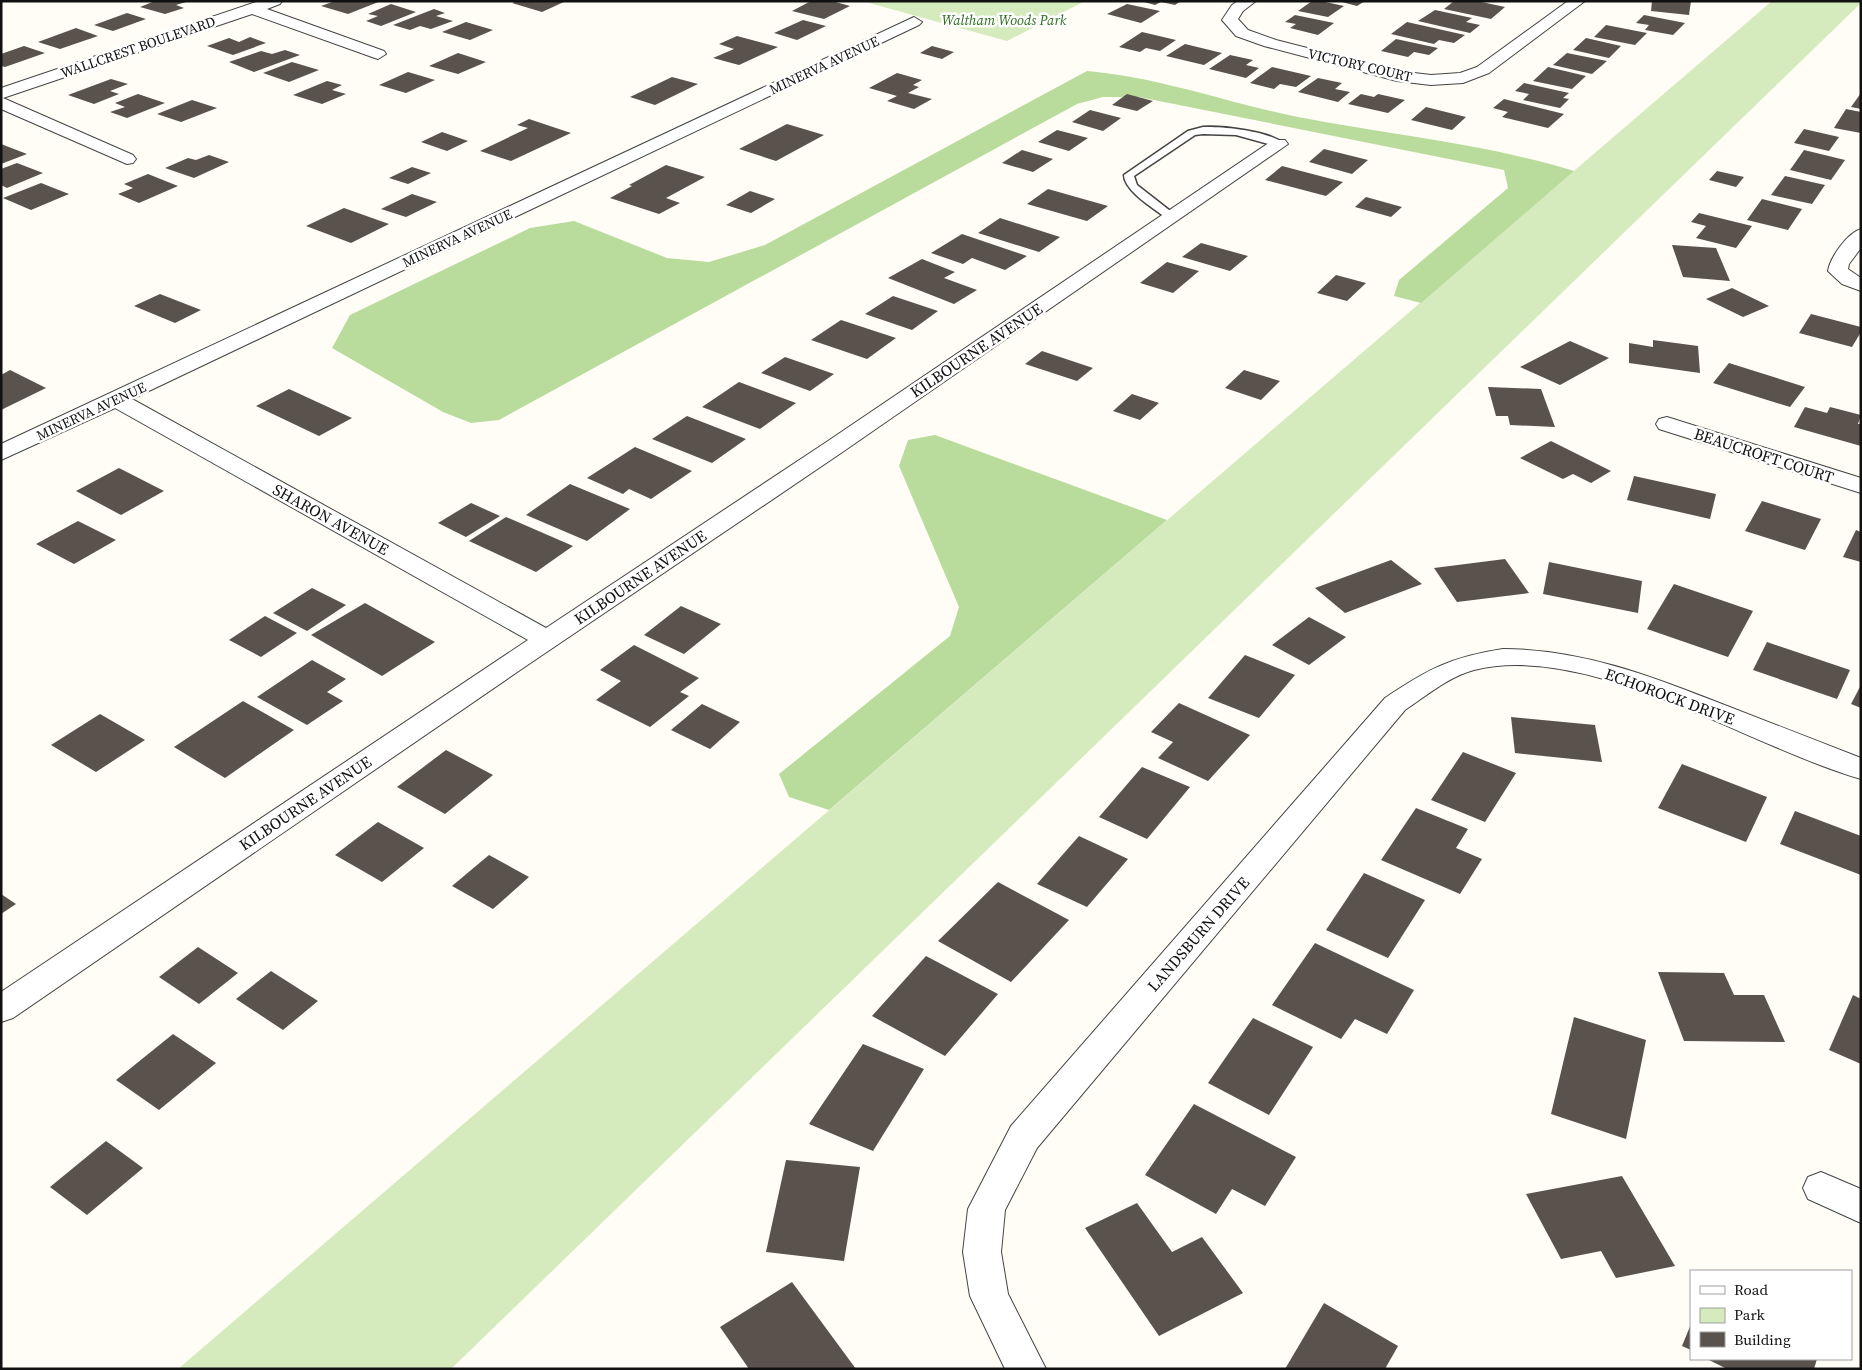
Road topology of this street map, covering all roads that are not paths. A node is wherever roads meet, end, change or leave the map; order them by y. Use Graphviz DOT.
graph roads {
  1 [pos="275,1"];
  2 [pos="1249,1"];
  3 [pos="1578,1"];
  4 [pos="253,9"];
  5 [pos="914,22"];
  6 [pos="378,54"];
  7 [pos="1,94"];
  8 [pos="1,103"];
  9 [pos="1279,144"];
  10 [pos="127,159"];
  11 [pos="1172,217"];
  12 [pos="1861,236"];
  13 [pos="1861,285"];
  14 [pos="115,399"];
  15 [pos="1667,424"];
  16 [pos="1,453"];
  17 [pos="1861,486"];
  18 [pos="546,639"];
  19 [pos="1472,662"];
  20 [pos="1861,769"];
  21 [pos="1,1009"];
  22 [pos="1821,1188"];
  23 [pos="1861,1207"];
  24 [pos="1026,1369"];
  1 -- 4 [label="street, WALLCREST BOULEVARD"];
  2 -- 3 [label="street, VICTORY COURT"];
  4 -- 6 [label="street"];
  4 -- 7 [label="street, WALLCREST BOULEVARD"];
  5 -- 14 [label="street, MINERVA AVENUE"];
  8 -- 10 [label="street"];
  9 -- 11 [label="street, KILBOURNE AVENUE"];
  9 -- 11 [label="lane"];
  11 -- 18 [label="street, KILBOURNE AVENUE"];
  12 -- 13 [label="street"];
  14 -- 16 [label="street, MINERVA AVENUE"];
  14 -- 18 [label="street, SHARON AVENUE"];
  15 -- 17 [label="street, BEAUCROFT COURT"];
  18 -- 21 [label="street, KILBOURNE AVENUE"];
  19 -- 20 [label="street, ECHOROCK DRIVE"];
  19 -- 24 [label="street, LANDSBURN DRIVE"];
  22 -- 23 [label="street"];
}
